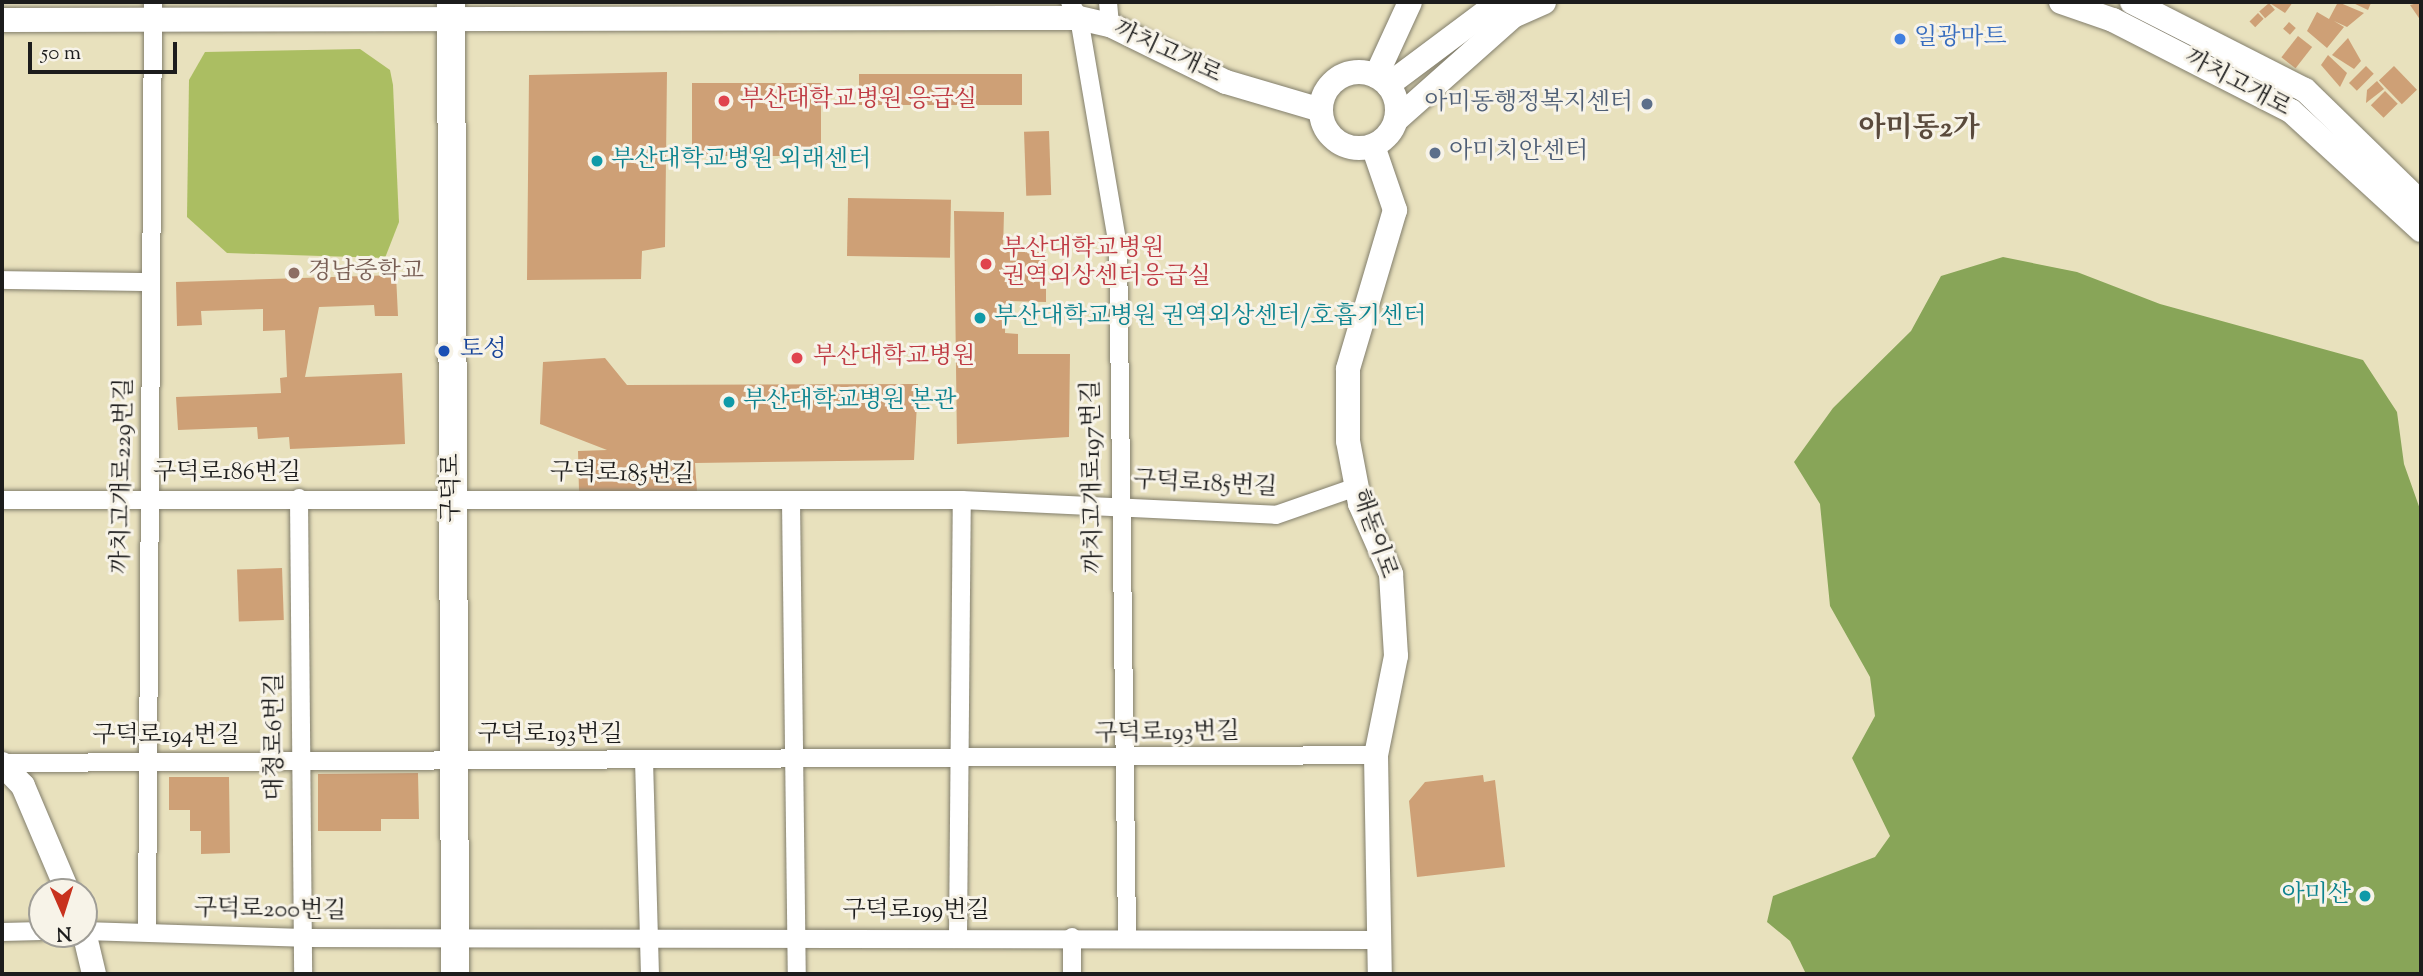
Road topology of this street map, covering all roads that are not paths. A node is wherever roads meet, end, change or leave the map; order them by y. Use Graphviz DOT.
graph roads {
  1 [pos="1410,2"];
  2 [pos="1499,2"];
  3 [pos="1544,2"];
  4 [pos="2061,2"];
  5 [pos="2132,2"];
  6 [pos="2155,7"];
  7 [pos="796,10"];
  8 [pos="1075,10"];
  9 [pos="153,11"];
  10 [pos="451,11"];
  11 [pos="1109,13"];
  12 [pos="2,20"];
  13 [pos="1396,35"];
  14 [pos="1438,47"];
  15 [pos="1382,80"];
  16 [pos="1321,110"];
  17 [pos="1396,120"];
  18 [pos="1373,146"];
  19 [pos="2421,203"];
  20 [pos="2421,230"];
  21 [pos="2,280"];
  22 [pos="151,282"];
  23 [pos="1356,487"];
  24 [pos="299,498"];
  25 [pos="453,498"];
  26 [pos="149,499"];
  27 [pos="2,500"];
  28 [pos="962,500"];
  29 [pos="791,502"];
  30 [pos="1118,505"];
  31 [pos="1376,755"];
  32 [pos="644,760"];
  33 [pos="1124,760"];
  34 [pos="301,761"];
  35 [pos="456,761"];
  36 [pos="796,761"];
  37 [pos="146,762"];
  38 [pos="959,762"];
  39 [pos="2,763"];
  40 [pos="13,786"];
  41 [pos="61,878"];
  42 [pos="28,931"];
  43 [pos="98,931"];
  44 [pos="2,932"];
  45 [pos="147,932"];
  46 [pos="650,934"];
  47 [pos="455,935"];
  48 [pos="797,936"];
  49 [pos="958,936"];
  50 [pos="1072,937"];
  51 [pos="303,938"];
  52 [pos="1127,939"];
  53 [pos="1377,940"];
  54 [pos="88,948"];
  55 [pos="94,974"];
  56 [pos="303,974"];
  57 [pos="455,974"];
  58 [pos="650,974"];
  59 [pos="797,974"];
  60 [pos="1072,974"];
  61 [pos="1380,974"];
  1 -- 13 [label="street"];
  2 -- 14 [label="street"];
  3 -- 17 [label="street"];
  4 -- 20 [label="street, 까치고개로"];
  5 -- 6 [label="street"];
  6 -- 19 [label="street"];
  7 -- 8 [label="street, 까치고개로"];
  7 -- 10 [label="street, 까치고개로"];
  8 -- 11 [label="street, 까치고개로"];
  8 -- 30 [label="street, 까치고개로197번길"];
  9 -- 10 [label="street, 까치고개로"];
  9 -- 12 [label="street, 까치고개로"];
  9 -- 22 [label="street, 까치고개로229번길"];
  10 -- 25 [label="main road, 구덕로"];
  11 -- 16 [label="street, 까치고개로"];
  13 -- 14 [label="street"];
  13 -- 15 [label="street"];
  14 -- 15 [label="street"];
  15 -- 16 [label="street"];
  15 -- 17 [label="street"];
  16 -- 18 [label="street"];
  17 -- 18 [label="street"];
  18 -- 23 [label="street, 해돋이로"];
  21 -- 22 [label="street"];
  22 -- 26 [label="street, 까치고개로229번길"];
  23 -- 30 [label="street, 구덕로185번길"];
  23 -- 31 [label="street, 해돋이로"];
  24 -- 25 [label="street, 구덕로186번길"];
  24 -- 26 [label="street, 구덕로186번길"];
  24 -- 34 [label="street, 대청로6번길"];
  25 -- 29 [label="street, 구덕로185번길"];
  25 -- 35 [label="main road, 구덕로"];
  26 -- 27 [label="street, 구덕로186번길"];
  26 -- 37 [label="street, 까치고개로229번길"];
  28 -- 29 [label="street, 구덕로185번길"];
  28 -- 30 [label="street, 구덕로185번길"];
  28 -- 38 [label="street"];
  29 -- 36 [label="street"];
  30 -- 33 [label="street, 까치고개로197번길"];
  31 -- 33 [label="street, 구덕로193번길"];
  31 -- 53 [label="street, 해돋이로"];
  32 -- 35 [label="street, 구덕로193번길"];
  32 -- 36 [label="street, 구덕로193번길"];
  32 -- 46 [label="street, 구덕로193번길"];
  33 -- 38 [label="street, 구덕로193번길"];
  33 -- 52 [label="street, 까치고개로197번길"];
  34 -- 35 [label="street, 구덕로194번길"];
  34 -- 37 [label="street, 구덕로194번길"];
  34 -- 51 [label="street, 대청로6번길"];
  35 -- 47 [label="main road, 구덕로"];
  36 -- 38 [label="street, 구덕로193번길"];
  36 -- 48 [label="street"];
  37 -- 39 [label="street, 구덕로194번길"];
  37 -- 45 [label="street, 까치고개로229번길"];
  38 -- 49 [label="street"];
  39 -- 40 [label="street"];
  40 -- 41 [label="street"];
  42 -- 44 [label="street"];
  43 -- 45 [label="street, 구덕로200번길"];
  45 -- 51 [label="street, 구덕로200번길"];
  46 -- 47 [label="street, 구덕로199번길"];
  46 -- 48 [label="street, 구덕로199번길"];
  46 -- 58 [label="street, 구덕로193번길"];
  47 -- 51 [label="street, 구덕로200번길"];
  47 -- 57 [label="main road, 구덕로"];
  48 -- 49 [label="street, 구덕로199번길"];
  48 -- 59 [label="street"];
  49 -- 50 [label="street, 구덕로199번길"];
  50 -- 52 [label="street, 구덕로199번길"];
  50 -- 60 [label="street"];
  51 -- 56 [label="street, 대청로6번길"];
  52 -- 53 [label="street, 구덕로199번길"];
  53 -- 61 [label="street, 해돋이로"];
  54 -- 55 [label="street"];
}
